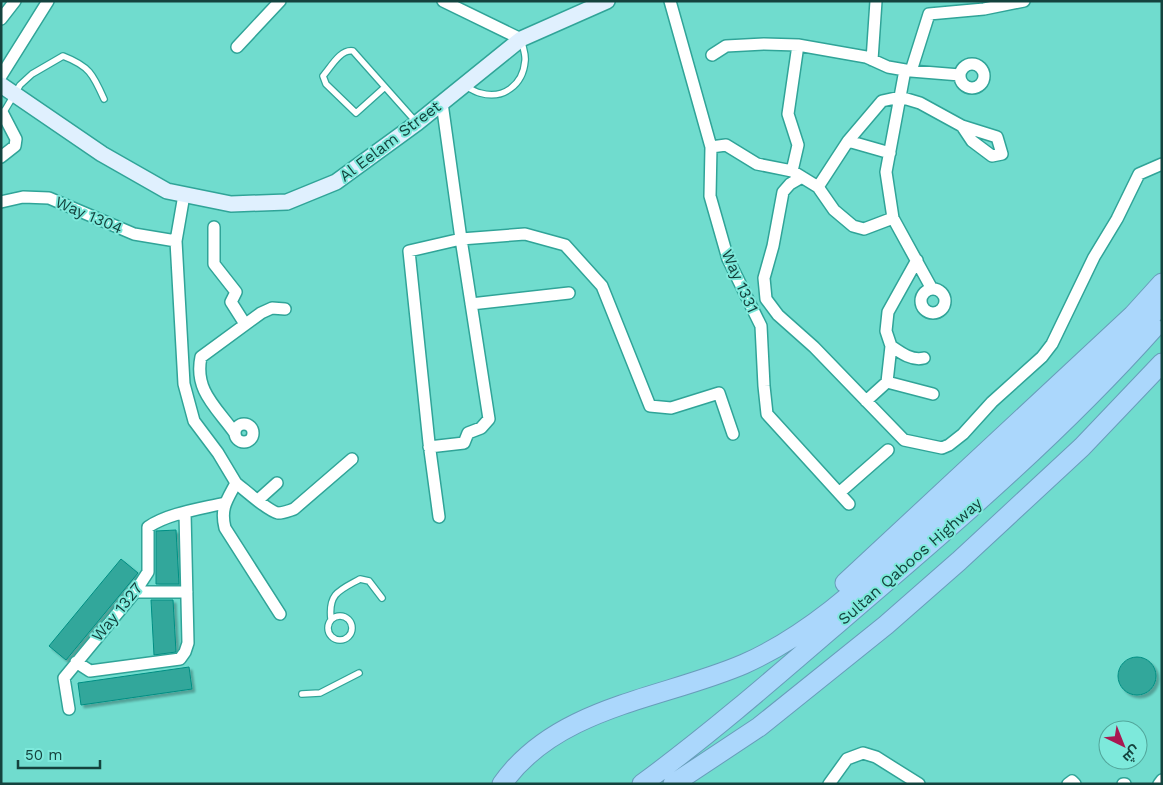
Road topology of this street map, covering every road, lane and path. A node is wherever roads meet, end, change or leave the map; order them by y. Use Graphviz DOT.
graph roads {
  1 [pos="16,1"];
  2 [pos="48,1"];
  3 [pos="280,1"];
  4 [pos="443,1"];
  5 [pos="607,1"];
  6 [pos="670,1"];
  7 [pos="876,1"];
  8 [pos="1024,1"];
  9 [pos="1,19"];
  10 [pos="521,39"];
  11 [pos="798,45"];
  12 [pos="237,47"];
  13 [pos="712,55"];
  14 [pos="872,60"];
  15 [pos="908,71"];
  16 [pos="960,75"];
  17 [pos="1,76"];
  18 [pos="1,85"];
  19 [pos="464,85"];
  20 [pos="386,87"];
  21 [pos="16,94"];
  22 [pos="900,98"];
  23 [pos="104,99"];
  24 [pos="442,103"];
  25 [pos="2,115"];
  26 [pos="417,123"];
  27 [pos="962,126"];
  28 [pos="848,141"];
  29 [pos="711,147"];
  30 [pos="890,153"];
  31 [pos="1,157"];
  32 [pos="1162,164"];
  33 [pos="797,174"];
  34 [pos="818,188"];
  35 [pos="184,195"];
  36 [pos="1,202"];
  37 [pos="893,218"];
  38 [pos="214,226"];
  39 [pos="461,239"];
  40 [pos="176,242"];
  41 [pos="917,260"];
  42 [pos="1162,283"];
  43 [pos="932,289"];
  44 [pos="569,293"];
  45 [pos="471,304"];
  46 [pos="1162,305"];
  47 [pos="285,309"];
  48 [pos="1162,319"];
  49 [pos="245,324"];
  50 [pos="891,346"];
  51 [pos="924,358"];
  52 [pos="1162,363"];
  53 [pos="887,382"];
  54 [pos="933,394"];
  55 [pos="866,401"];
  56 [pos="234,432"];
  57 [pos="733,434"];
  58 [pos="429,447"];
  59 [pos="888,450"];
  60 [pos="352,459"];
  61 [pos="236,483"];
  62 [pos="277,483"];
  63 [pos="839,493"];
  64 [pos="258,500"];
  65 [pos="225,503"];
  66 [pos="849,504"];
  67 [pos="185,513"];
  68 [pos="439,517"];
  69 [pos="135,592"];
  70 [pos="187,592"];
  71 [pos="382,598"];
  72 [pos="280,614"];
  73 [pos="331,619"];
  74 [pos="76,662"];
  75 [pos="359,673"];
  76 [pos="684,686"];
  77 [pos="302,694"];
  78 [pos="69,709"];
  79 [pos="758,727"];
  80 [pos="1162,780"];
  81 [pos="502,784"];
  82 [pos="642,784"];
  83 [pos="673,784"];
  84 [pos="689,784"];
  85 [pos="829,784"];
  86 [pos="919,784"];
  87 [pos="1068,784"];
  88 [pos="1075,784"];
  89 [pos="1159,784"];
  1 -- 9 [label="street"];
  2 -- 17 [label="street"];
  3 -- 12 [label="street"];
  4 -- 10 [label="street"];
  5 -- 10 [label="main road, Al Eelam Street"];
  6 -- 29 [label="street, Way 1331"];
  7 -- 14 [label="street"];
  8 -- 15 [label="street"];
  10 -- 19 [label="main road, Al Eelam Street"];
  10 -- 19 [label="lane"];
  11 -- 13 [label="street"];
  11 -- 14 [label="street"];
  11 -- 33 [label="street"];
  14 -- 15 [label="street"];
  15 -- 16 [label="street"];
  15 -- 22 [label="street"];
  18 -- 21 [label="main road, Al Eelam Street"];
  19 -- 24 [label="main road, Al Eelam Street"];
  20 -- 20 [label="lane"];
  20 -- 26 [label="lane"];
  21 -- 23 [label="lane"];
  21 -- 25 [label="lane"];
  21 -- 35 [label="main road, Al Eelam Street"];
  22 -- 27 [label="street"];
  22 -- 28 [label="street"];
  22 -- 30 [label="street"];
  24 -- 26 [label="main road, Al Eelam Street"];
  24 -- 39 [label="street"];
  25 -- 31 [label="street"];
  26 -- 35 [label="main road, Al Eelam Street"];
  28 -- 30 [label="street"];
  28 -- 34 [label="street"];
  29 -- 33 [label="street"];
  29 -- 63 [label="street, Way 1331"];
  30 -- 37 [label="street"];
  32 -- 55 [label="street"];
  33 -- 34 [label="street"];
  33 -- 55 [label="street"];
  34 -- 37 [label="street"];
  35 -- 40 [label="street"];
  36 -- 40 [label="street, Way 1304"];
  37 -- 41 [label="street"];
  38 -- 49 [label="street"];
  39 -- 45 [label="street"];
  39 -- 57 [label="street"];
  39 -- 58 [label="street"];
  40 -- 61 [label="street"];
  41 -- 43 [label="street"];
  41 -- 50 [label="street"];
  42 -- 76 [label="highway"];
  44 -- 45 [label="street"];
  45 -- 58 [label="street"];
  46 -- 76 [label="highway"];
  47 -- 49 [label="street"];
  48 -- 82 [label="highway, Sultan Qaboos Highway"];
  49 -- 56 [label="street"];
  50 -- 51 [label="street"];
  50 -- 53 [label="street"];
  52 -- 79 [label="highway, Sultan Qaboos Highway"];
  53 -- 54 [label="street"];
  53 -- 55 [label="street"];
  58 -- 68 [label="street"];
  59 -- 63 [label="street"];
  60 -- 64 [label="street"];
  61 -- 64 [label="street"];
  61 -- 65 [label="street"];
  62 -- 64 [label="street"];
  63 -- 66 [label="street, Way 1331"];
  65 -- 67 [label="street, Way 1327"];
  65 -- 72 [label="street"];
  67 -- 69 [label="street, Way 1327"];
  67 -- 70 [label="street"];
  69 -- 70 [label="street"];
  69 -- 74 [label="street, Way 1327"];
  70 -- 74 [label="street"];
  71 -- 73 [label="lane"];
  73 -- 73 [label="lane"];
  74 -- 78 [label="street, Way 1327"];
  75 -- 77 [label="lane"];
  76 -- 81 [label="highway"];
  79 -- 83 [label="highway, Sultan Qaboos Highway"];
  79 -- 84 [label="highway"];
  80 -- 89 [label="street"];
  85 -- 86 [label="street"];
  87 -- 88 [label="street"];
}
